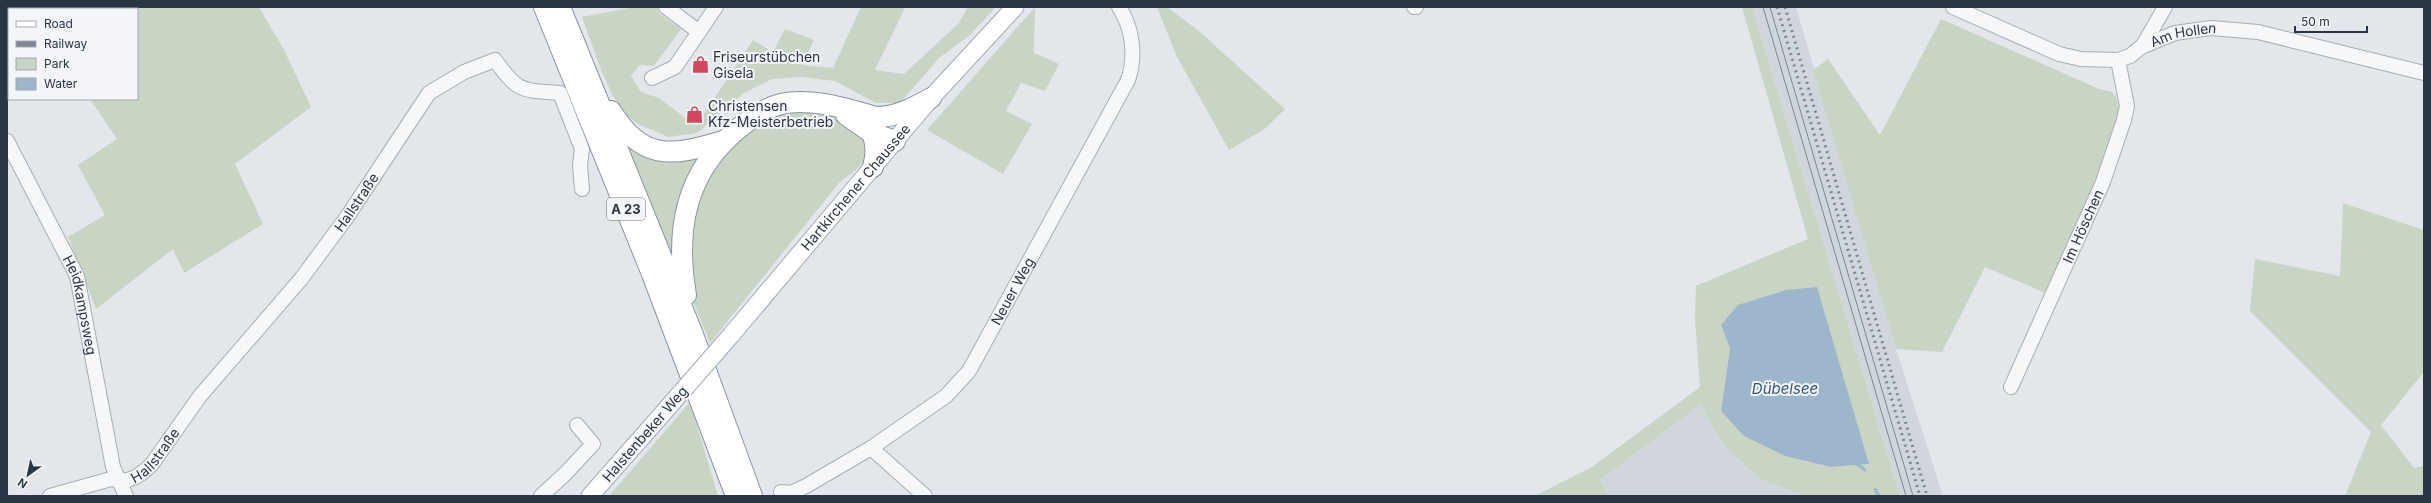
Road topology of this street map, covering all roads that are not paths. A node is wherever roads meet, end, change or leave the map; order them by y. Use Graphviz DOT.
graph roads {
  1 [pos="544,7"];
  2 [pos="560,7"];
  3 [pos="716,7"];
  4 [pos="1015,7"];
  5 [pos="1119,7"];
  6 [pos="1953,7"];
  7 [pos="2165,7"];
  8 [pos="667,8"];
  9 [pos="699,32"];
  10 [pos="2141,47"];
  11 [pos="2118,60"];
  12 [pos="585,68"];
  13 [pos="2424,73"];
  14 [pos="652,78"];
  15 [pos="931,98"];
  16 [pos="874,125"];
  17 [pos="7,141"];
  18 [pos="723,141"];
  19 [pos="895,141"];
  20 [pos="873,167"];
  21 [pos="582,189"];
  22 [pos="692,332"];
  23 [pos="700,372"];
  24 [pos="2011,387"];
  25 [pos="706,411"];
  26 [pos="577,425"];
  27 [pos="871,448"];
  28 [pos="121,482"];
  29 [pos="807,491"];
  30 [pos="781,492"];
  31 [pos="50,496"];
  32 [pos="126,496"];
  33 [pos="540,496"];
  34 [pos="590,496"];
  35 [pos="724,496"];
  36 [pos="736,496"];
  37 [pos="752,496"];
  38 [pos="925,496"];
  1 -- 25 [label="highway, A 23"];
  2 -- 12 [label="highway, A 23"];
  3 -- 9 [label="street"];
  4 -- 15 [label="main road, Hartkirchener Chaussee"];
  5 -- 27 [label="street, Neuer Weg"];
  6 -- 11 [label="street, Am Hollen"];
  7 -- 10 [label="street"];
  8 -- 9 [label="street"];
  9 -- 14 [label="street"];
  10 -- 11 [label="street, Am Hollen"];
  10 -- 13 [label="street, Am Hollen"];
  11 -- 24 [label="street, Im Höschen"];
  12 -- 18 [label="highway"];
  12 -- 22 [label="highway, A 23"];
  15 -- 16 [label="highway"];
  15 -- 19 [label="main road, Hartkirchener Chaussee"];
  16 -- 18 [label="highway"];
  16 -- 19 [label="highway"];
  16 -- 20 [label="highway"];
  17 -- 28 [label="street, Heidkampsweg"];
  18 -- 22 [label="highway"];
  19 -- 20 [label="main road, Hartkirchener Chaussee"];
  20 -- 23 [label="main road, Hartkirchener Chaussee, bridge"];
  21 -- 28 [label="street, Hallstraße"];
  22 -- 37 [label="highway, A 23"];
  23 -- 34 [label="main road, Halstenbeker Weg, bridge"];
  25 -- 35 [label="highway"];
  25 -- 36 [label="highway, A 23"];
  26 -- 33 [label="street"];
  27 -- 29 [label="street, Neuer Weg"];
  27 -- 38 [label="street"];
  28 -- 31 [label="street"];
  28 -- 32 [label="street, Hallstraße"];
  29 -- 30 [label="street, Neuer Weg"];
}
